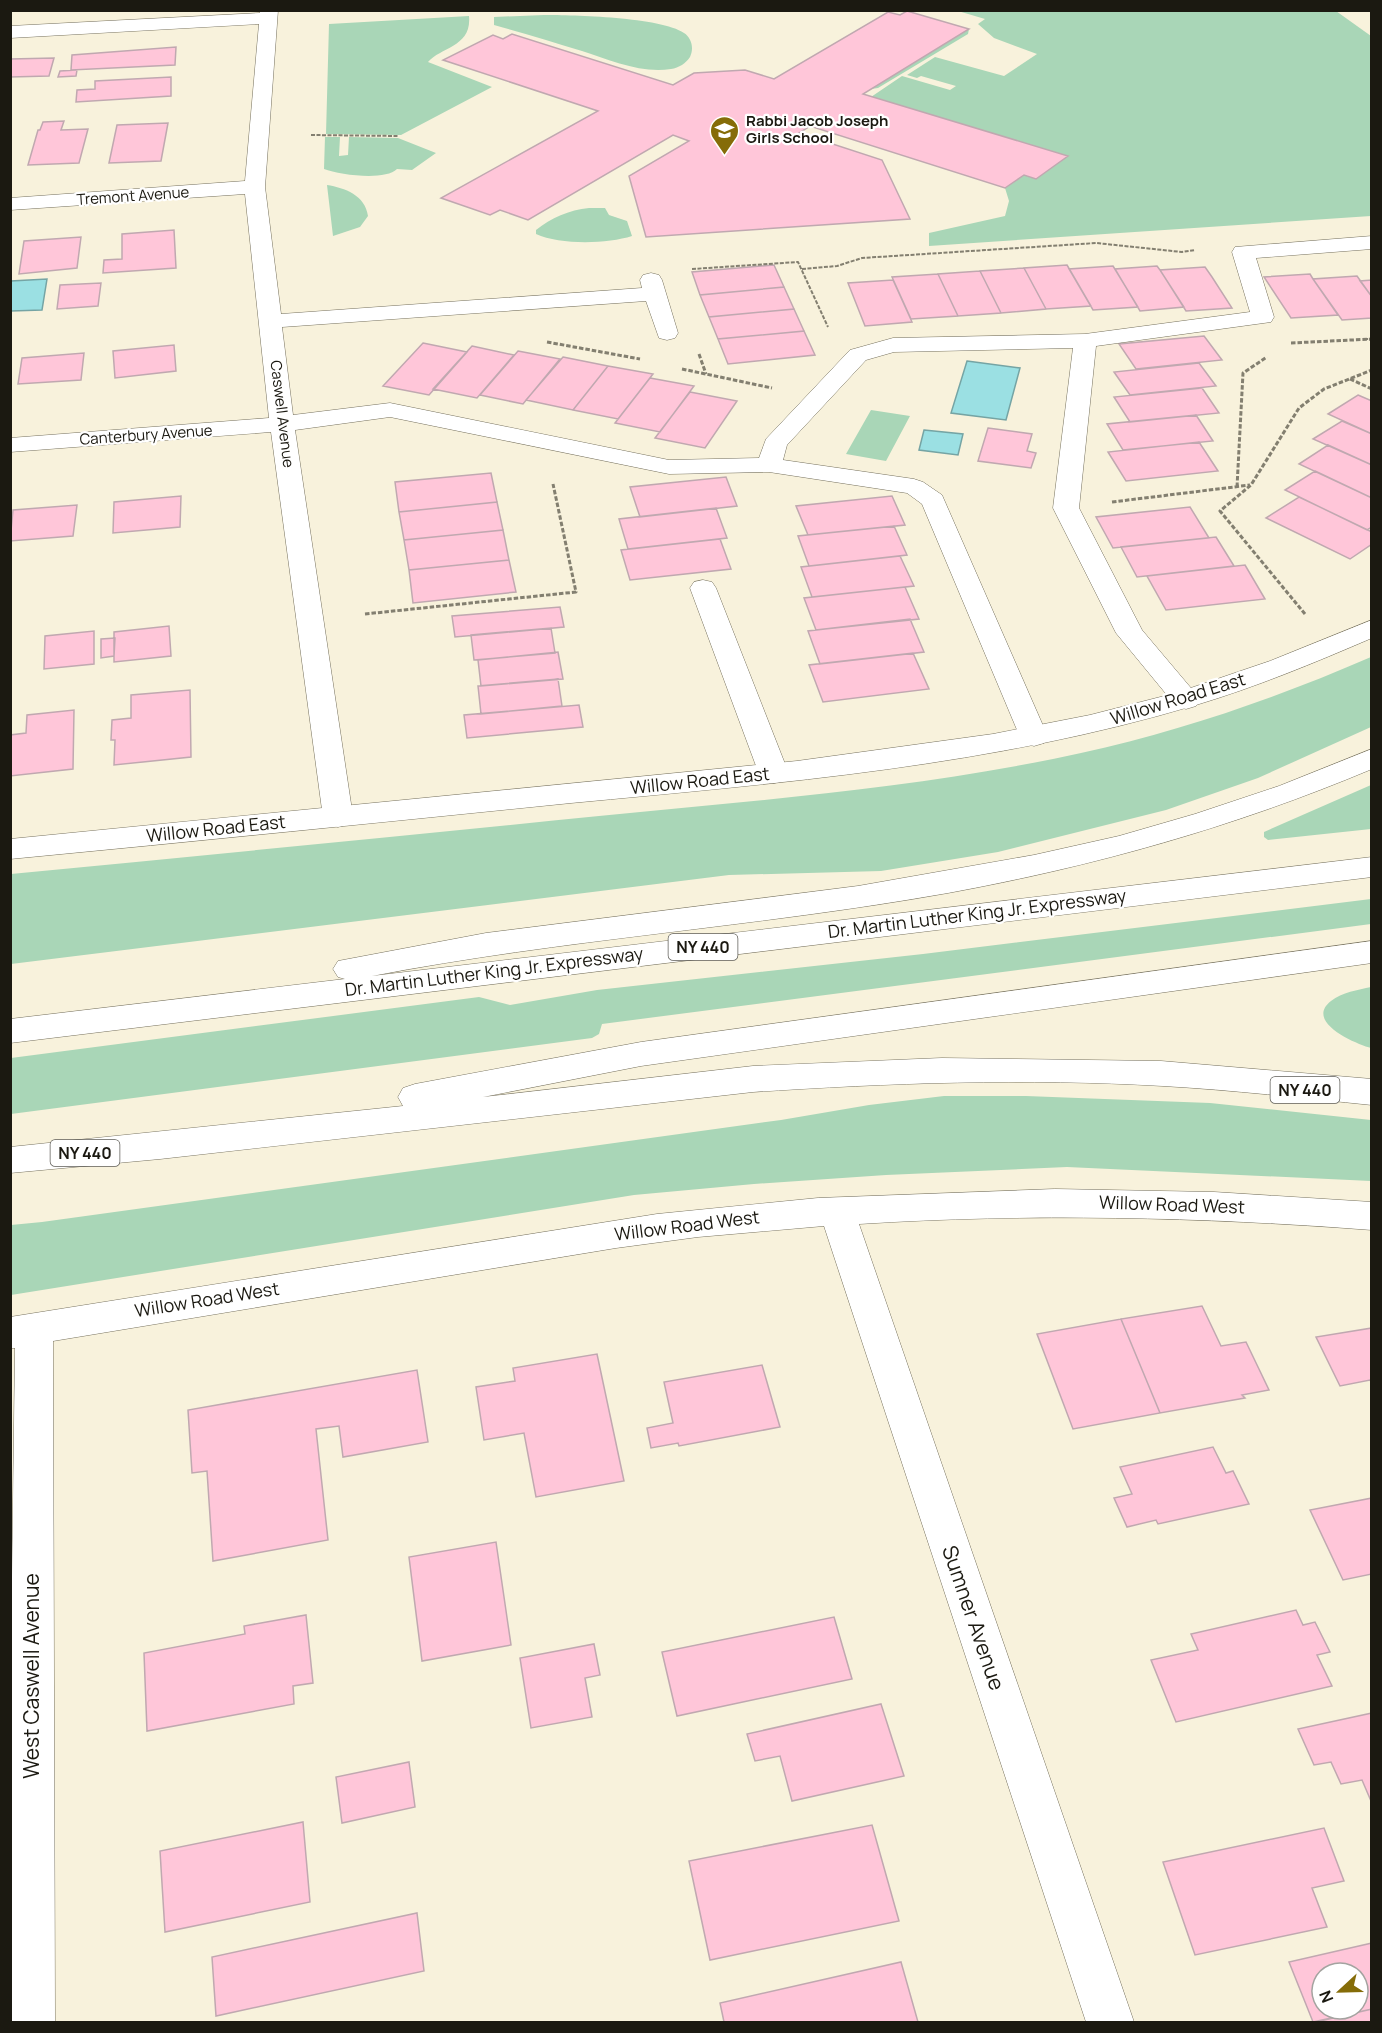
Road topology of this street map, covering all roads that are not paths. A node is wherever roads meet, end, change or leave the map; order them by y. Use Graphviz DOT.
graph roads {
  1 [pos="269,14"];
  2 [pos="10,32"];
  3 [pos="255,188"];
  4 [pos="10,204"];
  5 [pos="1371,242"];
  6 [pos="271,321"];
  7 [pos="667,333"];
  8 [pos="1084,341"];
  9 [pos="282,424"];
  10 [pos="10,445"];
  11 [pos="769,465"];
  12 [pos="703,588"];
  13 [pos="1371,628"];
  14 [pos="1186,700"];
  15 [pos="1034,737"];
  16 [pos="1371,758"];
  17 [pos="774,774"];
  18 [pos="338,817"];
  19 [pos="10,849"];
  20 [pos="1371,867"];
  21 [pos="1371,952"];
  22 [pos="22,1030"];
  23 [pos="1238,1081"];
  24 [pos="1371,1092"];
  25 [pos="1371,1100"];
  26 [pos="160,1146"];
  27 [pos="10,1160"];
  28 [pos="837,1212"];
  29 [pos="1371,1216"];
  30 [pos="22,1331"];
  31 [pos="31,2022"];
  32 [pos="1110,2022"];
  1 -- 2 [label="main road"];
  1 -- 3 [label="main road, Caswell Avenue"];
  3 -- 4 [label="main road, Tremont Avenue"];
  3 -- 6 [label="main road, Caswell Avenue"];
  5 -- 8 [label="main road"];
  6 -- 7 [label="main road"];
  6 -- 9 [label="main road, Caswell Avenue"];
  8 -- 11 [label="main road"];
  8 -- 14 [label="main road"];
  9 -- 10 [label="main road, Canterbury Avenue"];
  9 -- 11 [label="main road, Canterbury Avenue"];
  9 -- 18 [label="main road, Caswell Avenue"];
  11 -- 15 [label="main road, Canterbury Avenue"];
  12 -- 17 [label="main road"];
  13 -- 14 [label="main road, Willow Road East"];
  14 -- 15 [label="main road, Willow Road East"];
  15 -- 17 [label="main road, Willow Road East"];
  16 -- 22 [label="main road"];
  17 -- 18 [label="main road, Willow Road East"];
  18 -- 19 [label="main road, Willow Road East"];
  20 -- 22 [label="main road, Dr. Martin Luther King Jr. Expressway / NY 440"];
  21 -- 26 [label="main road"];
  23 -- 24 [label="main road"];
  23 -- 25 [label="main road, NY 440"];
  23 -- 26 [label="main road, NY 440"];
  26 -- 27 [label="main road, NY 440"];
  28 -- 29 [label="main road, Willow Road West"];
  28 -- 30 [label="main road, Willow Road West"];
  28 -- 32 [label="main road, Sumner Avenue"];
  30 -- 31 [label="main road, West Caswell Avenue"];
}
